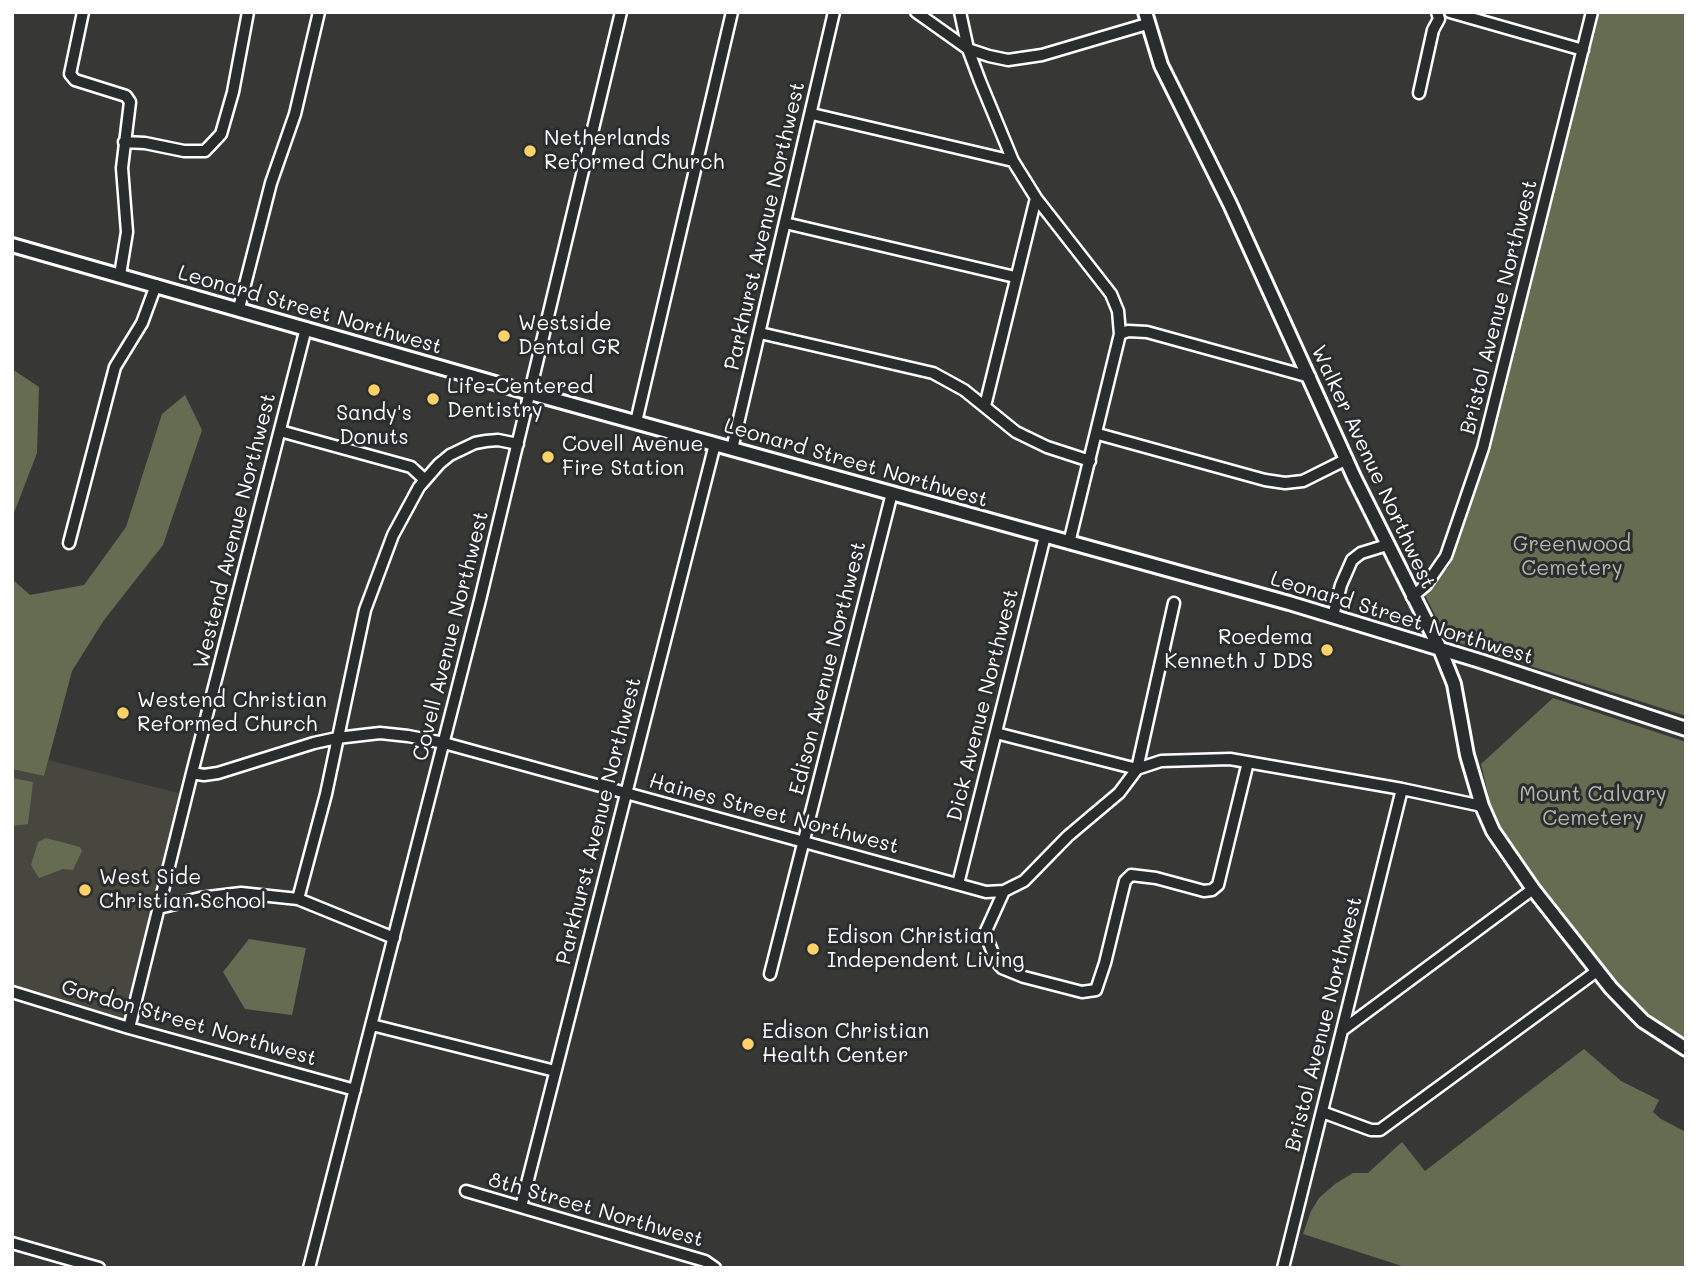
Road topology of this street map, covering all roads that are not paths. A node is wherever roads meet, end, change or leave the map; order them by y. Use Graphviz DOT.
graph roads {
  1 [pos="83,12"];
  2 [pos="248,12"];
  3 [pos="319,12"];
  4 [pos="621,12"];
  5 [pos="732,12"];
  6 [pos="834,12"];
  7 [pos="916,12"];
  8 [pos="960,12"];
  9 [pos="1437,12"];
  10 [pos="1450,12"];
  11 [pos="1592,12"];
  12 [pos="1146,18"];
  13 [pos="968,49"];
  14 [pos="1583,50"];
  15 [pos="1419,93"];
  16 [pos="811,114"];
  17 [pos="124,142"];
  18 [pos="1013,161"];
  19 [pos="1036,198"];
  20 [pos="785,223"];
  21 [pos="12,245"];
  22 [pos="120,275"];
  23 [pos="1015,277"];
  24 [pos="156,285"];
  25 [pos="239,309"];
  26 [pos="306,328"];
  27 [pos="760,333"];
  28 [pos="1121,334"];
  29 [pos="1310,377"];
  30 [pos="530,393"];
  31 [pos="985,406"];
  32 [pos="636,422"];
  33 [pos="280,431"];
  34 [pos="1098,434"];
  35 [pos="518,444"];
  36 [pos="715,444"];
  37 [pos="732,449"];
  38 [pos="1347,459"];
  39 [pos="1090,461"];
  40 [pos="424,479"];
  41 [pos="892,493"];
  42 [pos="1045,536"];
  43 [pos="69,543"];
  44 [pos="1069,543"];
  45 [pos="1387,545"];
  46 [pos="1412,597"];
  47 [pos="1174,603"];
  48 [pos="1333,616"];
  49 [pos="1440,649"];
  50 [pos="1686,729"];
  51 [pos="996,733"];
  52 [pos="337,738"];
  53 [pos="444,743"];
  54 [pos="1248,762"];
  55 [pos="1137,769"];
  56 [pos="192,773"];
  57 [pos="1402,789"];
  58 [pos="626,793"];
  59 [pos="1482,806"];
  60 [pos="804,843"];
  61 [pos="958,884"];
  62 [pos="1533,889"];
  63 [pos="1004,891"];
  64 [pos="298,899"];
  65 [pos="159,908"];
  66 [pos="394,938"];
  67 [pos="1597,971"];
  68 [pos="770,974"];
  69 [pos="12,992"];
  70 [pos="372,1025"];
  71 [pos="129,1028"];
  72 [pos="1343,1029"];
  73 [pos="1686,1049"];
  74 [pos="555,1071"];
  75 [pos="355,1090"];
  76 [pos="1322,1112"];
  77 [pos="466,1191"];
  78 [pos="521,1207"];
  79 [pos="12,1243"];
  80 [pos="99,1268"];
  81 [pos="309,1268"];
  82 [pos="715,1268"];
  83 [pos="1283,1268"];
  1 -- 17 [label="street"];
  2 -- 17 [label="street"];
  3 -- 25 [label="street"];
  4 -- 30 [label="street, Covell Avenue Northwest"];
  5 -- 32 [label="street"];
  6 -- 16 [label="street, Parkhurst Avenue Northwest"];
  7 -- 13 [label="street"];
  8 -- 13 [label="street"];
  9 -- 15 [label="street"];
  10 -- 14 [label="street"];
  11 -- 14 [label="street, Bristol Avenue Northwest"];
  12 -- 13 [label="street"];
  12 -- 29 [label="main road, Walker Avenue Northwest"];
  13 -- 18 [label="street"];
  14 -- 46 [label="street, Bristol Avenue Northwest"];
  16 -- 18 [label="street"];
  16 -- 20 [label="street, Parkhurst Avenue Northwest"];
  17 -- 22 [label="street"];
  18 -- 19 [label="street"];
  19 -- 23 [label="street"];
  19 -- 28 [label="street"];
  20 -- 23 [label="street"];
  20 -- 27 [label="street, Parkhurst Avenue Northwest"];
  21 -- 22 [label="main road, Leonard Street Northwest"];
  22 -- 24 [label="main road, Leonard Street Northwest"];
  23 -- 31 [label="street"];
  24 -- 25 [label="main road, Leonard Street Northwest"];
  24 -- 43 [label="street"];
  25 -- 26 [label="main road, Leonard Street Northwest"];
  26 -- 30 [label="main road, Leonard Street Northwest"];
  26 -- 33 [label="street, Westend Avenue Northwest"];
  27 -- 31 [label="street"];
  27 -- 37 [label="street, Parkhurst Avenue Northwest"];
  28 -- 29 [label="street"];
  28 -- 34 [label="street"];
  29 -- 38 [label="main road, Walker Avenue Northwest"];
  30 -- 32 [label="main road, Leonard Street Northwest"];
  30 -- 35 [label="street, Covell Avenue Northwest"];
  31 -- 39 [label="street"];
  32 -- 36 [label="main road, Leonard Street Northwest"];
  33 -- 40 [label="street"];
  33 -- 56 [label="street, Westend Avenue Northwest"];
  34 -- 38 [label="street"];
  34 -- 39 [label="street"];
  35 -- 40 [label="street"];
  35 -- 53 [label="street, Covell Avenue Northwest"];
  36 -- 37 [label="main road, Leonard Street Northwest"];
  36 -- 58 [label="street, Parkhurst Avenue Northwest"];
  37 -- 41 [label="main road, Leonard Street Northwest"];
  38 -- 45 [label="main road, Walker Avenue Northwest"];
  39 -- 44 [label="street"];
  40 -- 52 [label="street"];
  41 -- 42 [label="main road, Leonard Street Northwest"];
  41 -- 60 [label="street, Edison Avenue Northwest"];
  42 -- 44 [label="main road, Leonard Street Northwest"];
  42 -- 51 [label="street, Dick Avenue Northwest"];
  44 -- 48 [label="main road, Leonard Street Northwest"];
  45 -- 46 [label="main road, Walker Avenue Northwest"];
  45 -- 48 [label="street"];
  46 -- 49 [label="main road, Walker Avenue Northwest"];
  47 -- 55 [label="street"];
  48 -- 49 [label="main road, Leonard Street Northwest"];
  49 -- 50 [label="main road, Leonard Street Northwest"];
  49 -- 59 [label="main road, Walker Avenue Northwest"];
  51 -- 55 [label="street"];
  51 -- 61 [label="street, Dick Avenue Northwest"];
  52 -- 53 [label="street, Haines Street Northwest"];
  52 -- 56 [label="street, Haines Street Northwest"];
  52 -- 64 [label="street"];
  53 -- 58 [label="street, Haines Street Northwest"];
  53 -- 66 [label="street, Covell Avenue Northwest"];
  54 -- 55 [label="street"];
  54 -- 57 [label="street"];
  54 -- 63 [label="street"];
  55 -- 63 [label="street"];
  56 -- 65 [label="street, Westend Avenue Northwest"];
  57 -- 59 [label="street"];
  57 -- 72 [label="street, Bristol Avenue Northwest"];
  58 -- 60 [label="street, Haines Street Northwest"];
  58 -- 74 [label="street, Parkhurst Avenue Northwest"];
  59 -- 62 [label="main road, Walker Avenue Northwest"];
  60 -- 61 [label="street, Haines Street Northwest"];
  60 -- 68 [label="street, Edison Avenue Northwest"];
  61 -- 63 [label="street, Haines Street Northwest"];
  62 -- 67 [label="main road, Walker Avenue Northwest"];
  62 -- 72 [label="street"];
  64 -- 65 [label="street"];
  64 -- 66 [label="street"];
  65 -- 71 [label="street, Westend Avenue Northwest"];
  66 -- 70 [label="street, Covell Avenue Northwest"];
  67 -- 73 [label="main road, Walker Avenue Northwest"];
  67 -- 76 [label="street"];
  69 -- 71 [label="street, Gordon Street Northwest"];
  70 -- 74 [label="street"];
  70 -- 75 [label="street, Covell Avenue Northwest"];
  71 -- 75 [label="street, Gordon Street Northwest"];
  72 -- 76 [label="street, Bristol Avenue Northwest"];
  74 -- 78 [label="street, Parkhurst Avenue Northwest"];
  75 -- 81 [label="street, Covell Avenue Northwest"];
  76 -- 83 [label="street, Bristol Avenue Northwest"];
  77 -- 78 [label="street, 8th Street Northwest"];
  78 -- 82 [label="street, 8th Street Northwest"];
  79 -- 80 [label="street"];
}
